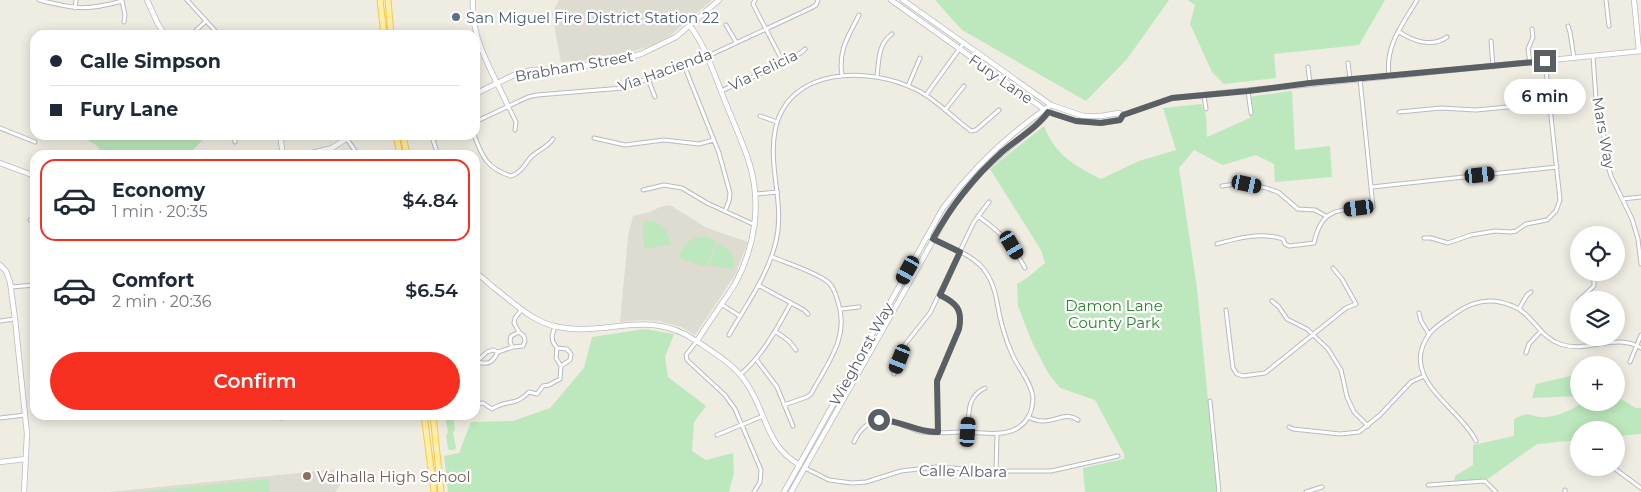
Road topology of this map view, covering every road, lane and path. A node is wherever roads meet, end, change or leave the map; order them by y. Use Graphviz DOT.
graph roads {
  1 [pos="39,0"];
  2 [pos="76,0"];
  3 [pos="147,0"];
  4 [pos="380,0"];
  5 [pos="388,0"];
  6 [pos="474,0"];
  7 [pos="719,0"];
  8 [pos="818,0"];
  9 [pos="891,0"];
  10 [pos="903,0"];
  11 [pos="1417,0"];
  12 [pos="1606,0"];
  13 [pos="1634,0"];
  14 [pos="122,1"];
  15 [pos="188,1"];
  16 [pos="754,2"];
  17 [pos="75,8"];
  18 [pos="859,15"];
  19 [pos="124,22"];
  20 [pos="206,22"];
  21 [pos="726,25"];
  22 [pos="690,26"];
  23 [pos="1568,26"];
  24 [pos="1609,26"];
  25 [pos="162,30"];
  26 [pos="197,30"];
  27 [pos="214,30"];
  28 [pos="383,30"];
  29 [pos="391,30"];
  30 [pos="475,30"];
  31 [pos="766,30"];
  32 [pos="1532,30"];
  33 [pos="1398,31"];
  34 [pos="892,34"];
  35 [pos="1447,37"];
  36 [pos="1491,41"];
  37 [pos="736,42"];
  38 [pos="963,44"];
  39 [pos="480,45"];
  40 [pos="804,48"];
  41 [pos="959,50"];
  42 [pos="1640,51"];
  43 [pos="1593,56"];
  44 [pos="706,57"];
  45 [pos="920,58"];
  46 [pos="1574,58"];
  47 [pos="1545,61"];
  48 [pos="782,62"];
  49 [pos="1348,63"];
  50 [pos="1530,63"];
  51 [pos="684,65"];
  52 [pos="1493,67"];
  53 [pos="1308,68"];
  54 [pos="842,76"];
  55 [pos="877,76"];
  56 [pos="1389,76"];
  57 [pos="1360,78"];
  58 [pos="648,79"];
  59 [pos="1350,80"];
  60 [pos="497,82"];
  61 [pos="1310,83"];
  62 [pos="908,86"];
  63 [pos="964,86"];
  64 [pos="480,91"];
  65 [pos="721,91"];
  66 [pos="1248,91"];
  67 [pos="926,95"];
  68 [pos="1204,96"];
  69 [pos="656,97"];
  70 [pos="1550,103"];
  71 [pos="1051,105"];
  72 [pos="508,106"];
  73 [pos="1206,109"];
  74 [pos="945,110"];
  75 [pos="999,110"];
  76 [pos="1046,111"];
  77 [pos="1399,112"];
  78 [pos="1251,113"];
  79 [pos="1123,115"];
  80 [pos="760,116"];
  81 [pos="480,120"];
  82 [pos="777,122"];
  83 [pos="0,128"];
  84 [pos="515,130"];
  85 [pos="594,138"];
  86 [pos="553,139"];
  87 [pos="345,140"];
  88 [pos="714,140"];
  89 [pos="35,142"];
  90 [pos="327,150"];
  91 [pos="480,152"];
  92 [pos="0,163"];
  93 [pos="1557,167"];
  94 [pos="30,174"];
  95 [pos="1222,186"];
  96 [pos="1372,187"];
  97 [pos="643,190"];
  98 [pos="778,192"];
  99 [pos="756,194"];
  100 [pos="1641,197"];
  101 [pos="1622,200"];
  102 [pos="989,202"];
  103 [pos="725,211"];
  104 [pos="978,216"];
  105 [pos="1326,216"];
  106 [pos="755,225"];
  107 [pos="927,236"];
  108 [pos="1424,238"];
  109 [pos="933,239"];
  110 [pos="1217,244"];
  111 [pos="960,252"];
  112 [pos="772,257"];
  113 [pos="1641,264"];
  114 [pos="0,265"];
  115 [pos="1025,268"];
  116 [pos="1333,268"];
  117 [pos="480,276"];
  118 [pos="30,285"];
  119 [pos="758,285"];
  120 [pos="11,287"];
  121 [pos="1531,292"];
  122 [pos="940,295"];
  123 [pos="1272,301"];
  124 [pos="791,303"];
  125 [pos="720,304"];
  126 [pos="859,307"];
  127 [pos="522,309"];
  128 [pos="841,309"];
  129 [pos="1519,309"];
  130 [pos="1226,310"];
  131 [pos="1419,313"];
  132 [pos="808,314"];
  133 [pos="740,316"];
  134 [pos="15,319"];
  135 [pos="0,321"];
  136 [pos="555,326"];
  137 [pos="775,331"];
  138 [pos="1541,331"];
  139 [pos="519,332"];
  140 [pos="1313,334"];
  141 [pos="1429,334"];
  142 [pos="728,335"];
  143 [pos="1641,335"];
  144 [pos="697,341"];
  145 [pos="1625,342"];
  146 [pos="1637,345"];
  147 [pos="1586,346"];
  148 [pos="512,347"];
  149 [pos="557,348"];
  150 [pos="1641,348"];
  151 [pos="796,350"];
  152 [pos="498,352"];
  153 [pos="1526,354"];
  154 [pos="480,359"];
  155 [pos="756,359"];
  156 [pos="1630,362"];
  157 [pos="480,363"];
  158 [pos="561,366"];
  159 [pos="741,374"];
  160 [pos="894,374"];
  161 [pos="1424,376"];
  162 [pos="985,388"];
  163 [pos="1210,402"];
  164 [pos="480,403"];
  165 [pos="784,405"];
  166 [pos="25,415"];
  167 [pos="763,416"];
  168 [pos="1028,417"];
  169 [pos="0,418"];
  170 [pos="425,420"];
  171 [pos="434,420"];
  172 [pos="1078,420"];
  173 [pos="742,424"];
  174 [pos="792,426"];
  175 [pos="1368,426"];
  176 [pos="1289,427"];
  177 [pos="938,432"];
  178 [pos="968,432"];
  179 [pos="998,434"];
  180 [pos="716,435"];
  181 [pos="1476,441"];
  182 [pos="854,442"];
  183 [pos="1118,456"];
  184 [pos="26,458"];
  185 [pos="0,462"];
  186 [pos="438,463"];
  187 [pos="799,465"];
  188 [pos="805,468"];
  189 [pos="432,471"];
  190 [pos="996,471"];
  191 [pos="1625,476"];
  192 [pos="1428,485"];
  193 [pos="1322,487"];
  194 [pos="1641,488"];
  195 [pos="24,492"];
  196 [pos="434,492"];
  197 [pos="441,492"];
  198 [pos="754,492"];
  199 [pos="784,492"];
  200 [pos="791,492"];
  201 [pos="1219,492"];
  202 [pos="1306,492"];
  203 [pos="1496,492"];
  1 -- 17 [label="street"];
  2 -- 17 [label="street"];
  3 -- 25 [label="street"];
  4 -- 28 [label="main road"];
  5 -- 29 [label="main road"];
  6 -- 30 [label="street"];
  7 -- 22 [label="street, Brabham Street"];
  8 -- 31 [label="street, Via Hacienda"];
  9 -- 41 [label="street, Fury Lane"];
  10 -- 38 [label="street, Fury Lane"];
  11 -- 33 [label="street"];
  12 -- 24 [label="street"];
  13 -- 42 [label="street"];
  14 -- 17 [label="street"];
  14 -- 19 [label="street"];
  15 -- 20 [label="street"];
  16 -- 31 [label="street"];
  18 -- 54 [label="street"];
  20 -- 26 [label="street"];
  20 -- 27 [label="street"];
  21 -- 37 [label="street"];
  22 -- 44 [label="street"];
  22 -- 60 [label="street, Brabham Street"];
  23 -- 46 [label="street"];
  31 -- 37 [label="street, Via Hacienda"];
  31 -- 48 [label="street"];
  32 -- 50 [label="street"];
  33 -- 35 [label="street"];
  33 -- 56 [label="street"];
  34 -- 55 [label="street"];
  36 -- 52 [label="street"];
  37 -- 44 [label="street, Via Hacienda"];
  38 -- 41 [label="street"];
  38 -- 71 [label="street, Fury Lane"];
  39 -- 60 [label="street"];
  40 -- 48 [label="street, Via Felicia"];
  41 -- 67 [label="street"];
  41 -- 76 [label="street, Fury Lane"];
  42 -- 43 [label="street, Fury Lane"];
  43 -- 46 [label="street, Fury Lane"];
  43 -- 101 [label="street, Mars Way"];
  44 -- 51 [label="street, Via Hacienda"];
  44 -- 65 [label="street"];
  45 -- 62 [label="street"];
  46 -- 47 [label="street, Fury Lane"];
  47 -- 50 [label="street, Fury Lane"];
  47 -- 70 [label="street"];
  48 -- 65 [label="street, Via Felicia"];
  49 -- 59 [label="street"];
  50 -- 52 [label="street, Fury Lane"];
  51 -- 58 [label="street, Via Hacienda"];
  51 -- 88 [label="street"];
  52 -- 56 [label="street, Fury Lane"];
  53 -- 61 [label="street"];
  54 -- 55 [label="street"];
  54 -- 82 [label="street"];
  55 -- 62 [label="street"];
  56 -- 57 [label="street, Fury Lane"];
  57 -- 59 [label="street, Fury Lane"];
  57 -- 96 [label="street"];
  58 -- 69 [label="street"];
  58 -- 72 [label="street, Via Hacienda"];
  59 -- 61 [label="street, Fury Lane"];
  60 -- 64 [label="street, Brabham Street"];
  60 -- 72 [label="street"];
  61 -- 66 [label="street, Fury Lane"];
  62 -- 67 [label="street"];
  63 -- 74 [label="street"];
  65 -- 99 [label="street"];
  66 -- 68 [label="street, Fury Lane"];
  66 -- 78 [label="street"];
  67 -- 74 [label="street"];
  68 -- 73 [label="street"];
  68 -- 79 [label="street, Fury Lane"];
  70 -- 77 [label="street"];
  70 -- 93 [label="street"];
  71 -- 76 [label="street, Wieghorst Way"];
  71 -- 79 [label="street, Fury Lane"];
  72 -- 81 [label="street, Via Hacienda"];
  72 -- 84 [label="street"];
  74 -- 75 [label="street"];
  76 -- 79 [label="street, Fury Lane"];
  76 -- 107 [label="street, Wieghorst Way"];
  76 -- 109 [label="street, Wieghorst Way"];
  80 -- 82 [label="street"];
  82 -- 98 [label="street"];
  83 -- 89 [label="street"];
  85 -- 88 [label="street"];
  86 -- 91 [label="street"];
  87 -- 90 [label="street"];
  88 -- 103 [label="street"];
  92 -- 94 [label="street"];
  93 -- 96 [label="street"];
  93 -- 108 [label="street"];
  95 -- 105 [label="street"];
  96 -- 105 [label="street"];
  97 -- 103 [label="street"];
  98 -- 99 [label="street"];
  98 -- 112 [label="street"];
  99 -- 106 [label="street"];
  100 -- 101 [label="street"];
  101 -- 113 [label="street, Mars Way"];
  102 -- 104 [label="street"];
  103 -- 106 [label="street"];
  104 -- 111 [label="street"];
  104 -- 115 [label="street"];
  105 -- 110 [label="street"];
  106 -- 125 [label="street"];
  107 -- 109 [label="street"];
  107 -- 187 [label="street, Wieghorst Way"];
  109 -- 111 [label="street"];
  109 -- 188 [label="street, Wieghorst Way"];
  111 -- 122 [label="street"];
  111 -- 168 [label="street"];
  112 -- 119 [label="street"];
  112 -- 128 [label="street"];
  114 -- 120 [label="street"];
  116 -- 140 [label="street"];
  117 -- 127 [label="street, Calle Albara"];
  118 -- 120 [label="street"];
  119 -- 124 [label="street"];
  119 -- 133 [label="street"];
  120 -- 134 [label="street"];
  121 -- 129 [label="street"];
  122 -- 160 [label="street"];
  122 -- 177 [label="street"];
  123 -- 140 [label="street"];
  124 -- 132 [label="street"];
  124 -- 137 [label="street"];
  125 -- 133 [label="street"];
  125 -- 144 [label="street"];
  126 -- 128 [label="street"];
  127 -- 136 [label="street, Calle Albara"];
  127 -- 139 [label="street"];
  128 -- 165 [label="street"];
  129 -- 138 [label="street"];
  129 -- 141 [label="street"];
  130 -- 140 [label="street"];
  131 -- 141 [label="street"];
  133 -- 142 [label="street"];
  134 -- 135 [label="street"];
  134 -- 166 [label="street"];
  136 -- 144 [label="street, Calle Albara"];
  136 -- 149 [label="street"];
  137 -- 151 [label="street"];
  137 -- 155 [label="street"];
  138 -- 147 [label="street"];
  138 -- 153 [label="street"];
  139 -- 148 [label="street"];
  139 -- 148 [label="street"];
  140 -- 175 [label="street"];
  141 -- 161 [label="street"];
  143 -- 146 [label="street"];
  144 -- 159 [label="street, Calle Albara"];
  144 -- 173 [label="street"];
  145 -- 146 [label="street"];
  146 -- 150 [label="street"];
  146 -- 156 [label="street"];
  148 -- 152 [label="street"];
  149 -- 158 [label="street"];
  149 -- 158 [label="street"];
  152 -- 154 [label="street"];
  152 -- 157 [label="street"];
  155 -- 159 [label="street"];
  155 -- 165 [label="street"];
  158 -- 164 [label="street"];
  159 -- 167 [label="street, Calle Albara"];
  161 -- 175 [label="street"];
  161 -- 181 [label="street"];
  162 -- 178 [label="street"];
  163 -- 201 [label="street"];
  165 -- 174 [label="street"];
  166 -- 169 [label="street"];
  166 -- 184 [label="street"];
  167 -- 173 [label="street"];
  167 -- 187 [label="street, Calle Albara"];
  168 -- 172 [label="street"];
  168 -- 179 [label="street"];
  170 -- 189 [label="main road"];
  171 -- 186 [label="main road"];
  173 -- 180 [label="street"];
  173 -- 198 [label="street"];
  175 -- 176 [label="street"];
  177 -- 178 [label="street"];
  177 -- 182 [label="street"];
  178 -- 179 [label="street"];
  179 -- 190 [label="street"];
  183 -- 190 [label="street, Calle Albara"];
  184 -- 185 [label="street"];
  184 -- 195 [label="street"];
  186 -- 189 [label="main road"];
  186 -- 197 [label="main road"];
  187 -- 188 [label="street, Calle Albara"];
  187 -- 199 [label="street, Wieghorst Way"];
  188 -- 190 [label="street, Calle Albara"];
  188 -- 200 [label="street, Wieghorst Way"];
  189 -- 196 [label="main road"];
  191 -- 194 [label="street"];
  192 -- 203 [label="street"];
  193 -- 202 [label="street"];
}
